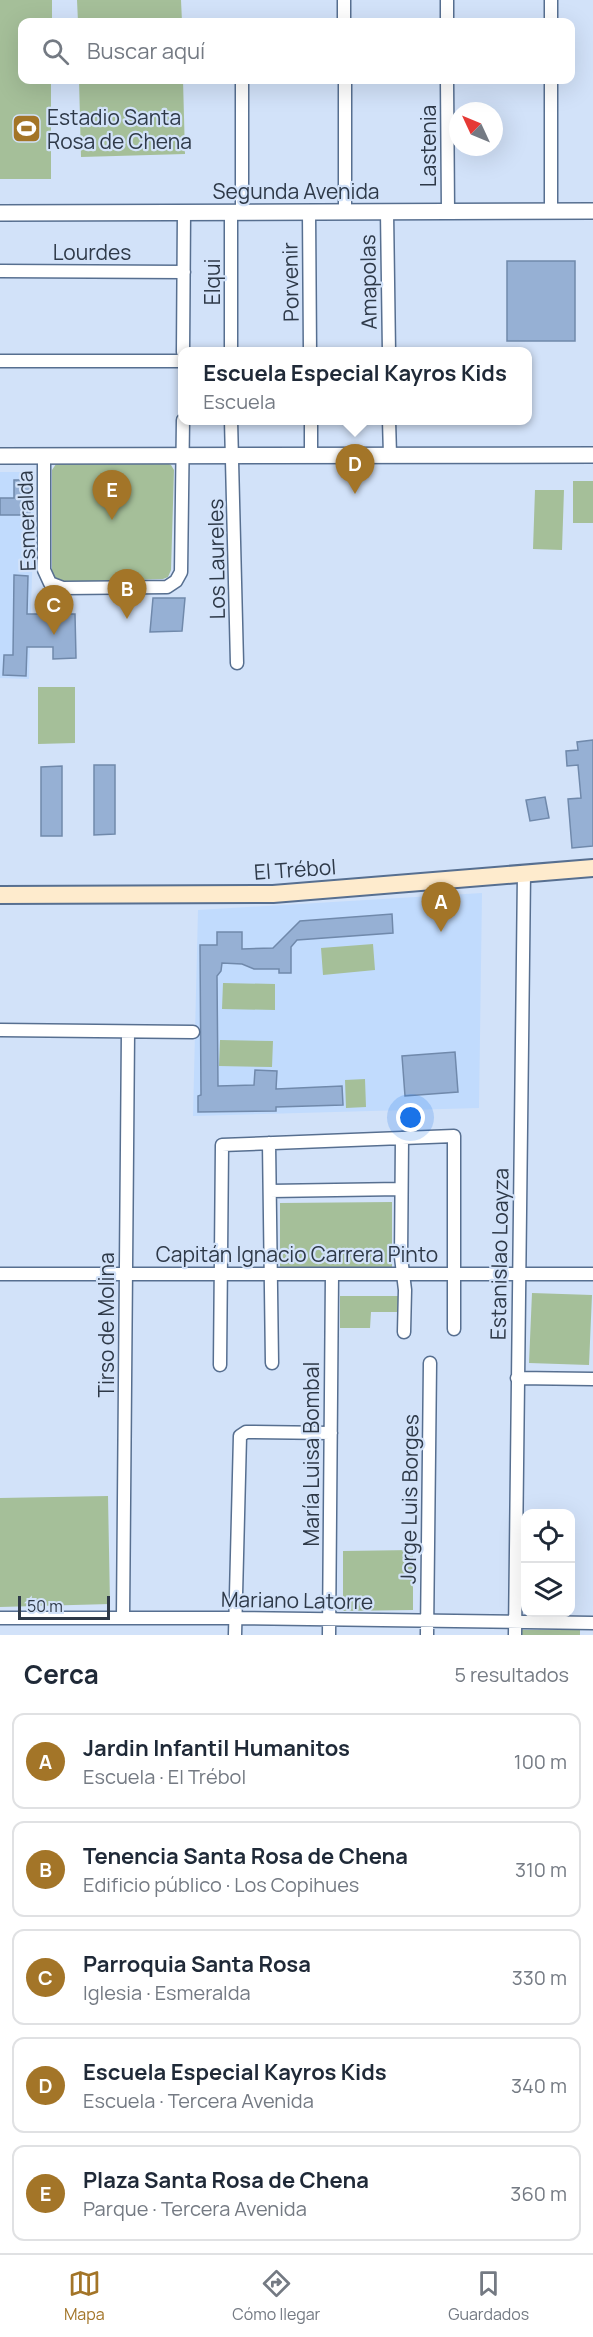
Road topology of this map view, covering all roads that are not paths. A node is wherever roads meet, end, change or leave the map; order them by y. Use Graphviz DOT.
graph roads {
  1 [pos="344,0"];
  2 [pos="447,0"];
  3 [pos="551,0"];
  4 [pos="344,18"];
  5 [pos="447,18"];
  6 [pos="551,18"];
  7 [pos="242,84"];
  8 [pos="345,84"];
  9 [pos="447,84"];
  10 [pos="550,84"];
  11 [pos="551,211"];
  12 [pos="593,211"];
  13 [pos="184,212"];
  14 [pos="237,212"];
  15 [pos="309,212"];
  16 [pos="345,212"];
  17 [pos="387,212"];
  18 [pos="448,212"];
  19 [pos="0,213"];
  20 [pos="0,271"];
  21 [pos="184,272"];
  22 [pos="183,347"];
  23 [pos="231,347"];
  24 [pos="310,347"];
  25 [pos="389,347"];
  26 [pos="0,361"];
  27 [pos="178,361"];
  28 [pos="183,425"];
  29 [pos="231,425"];
  30 [pos="311,425"];
  31 [pos="389,425"];
  32 [pos="311,455"];
  33 [pos="390,455"];
  34 [pos="593,455"];
  35 [pos="0,456"];
  36 [pos="44,456"];
  37 [pos="183,456"];
  38 [pos="233,456"];
  39 [pos="237,663"];
  40 [pos="593,868"];
  41 [pos="524,873"];
  42 [pos="0,895"];
  43 [pos="0,1030"];
  44 [pos="128,1032"];
  45 [pos="193,1032"];
  46 [pos="402,1138"];
  47 [pos="269,1143"];
  48 [pos="401,1189"];
  49 [pos="270,1191"];
  50 [pos="0,1274"];
  51 [pos="126,1274"];
  52 [pos="220,1274"];
  53 [pos="271,1274"];
  54 [pos="332,1274"];
  55 [pos="403,1274"];
  56 [pos="453,1274"];
  57 [pos="519,1274"];
  58 [pos="593,1274"];
  59 [pos="454,1329"];
  60 [pos="404,1332"];
  61 [pos="272,1363"];
  62 [pos="430,1363"];
  63 [pos="220,1365"];
  64 [pos="517,1378"];
  65 [pos="593,1379"];
  66 [pos="331,1433"];
  67 [pos="0,1618"];
  68 [pos="123,1618"];
  69 [pos="235,1618"];
  70 [pos="329,1620"];
  71 [pos="427,1621"];
  72 [pos="593,1623"];
  73 [pos="515,1629"];
  74 [pos="235,1635"];
  75 [pos="329,1635"];
  76 [pos="427,1635"];
  1 -- 4 [label="street"];
  2 -- 5 [label="street"];
  3 -- 6 [label="street"];
  7 -- 14 [label="street, Elqui"];
  8 -- 16 [label="street"];
  9 -- 18 [label="street, Lastenia"];
  10 -- 11 [label="street"];
  11 -- 12 [label="street, Segunda Avenida"];
  11 -- 18 [label="street, Segunda Avenida"];
  13 -- 14 [label="street, Segunda Avenida"];
  13 -- 19 [label="street, Segunda Avenida"];
  13 -- 21 [label="street"];
  14 -- 15 [label="street, Segunda Avenida"];
  14 -- 23 [label="street, Elqui"];
  15 -- 16 [label="street, Segunda Avenida"];
  15 -- 24 [label="street, Porvenir"];
  16 -- 17 [label="street, Segunda Avenida"];
  17 -- 18 [label="street, Segunda Avenida"];
  17 -- 25 [label="street, Amapolas"];
  20 -- 21 [label="street, Lourdes"];
  21 -- 22 [label="street"];
  26 -- 27 [label="street"];
  28 -- 37 [label="street"];
  29 -- 38 [label="street"];
  30 -- 32 [label="street"];
  31 -- 33 [label="street"];
  32 -- 33 [label="street"];
  32 -- 38 [label="street"];
  33 -- 34 [label="street"];
  35 -- 36 [label="street"];
  36 -- 37 [label="street"];
  36 -- 37 [label="street, Esmeralda"];
  37 -- 38 [label="street"];
  38 -- 39 [label="street, Los Laureles"];
  40 -- 41 [label="main road, El Trébol"];
  41 -- 42 [label="main road, El Trébol"];
  41 -- 57 [label="street, Estanislao Loayza"];
  43 -- 44 [label="street"];
  44 -- 45 [label="street"];
  44 -- 51 [label="street, Tirso de Molina"];
  46 -- 47 [label="street"];
  46 -- 48 [label="street"];
  46 -- 56 [label="street"];
  47 -- 49 [label="street"];
  47 -- 52 [label="street"];
  48 -- 49 [label="street"];
  48 -- 55 [label="street"];
  49 -- 53 [label="street"];
  50 -- 51 [label="street, Capitán Ignacio Carrera Pinto"];
  51 -- 52 [label="street, Capitán Ignacio Carrera Pinto"];
  51 -- 68 [label="street, Tirso de Molina"];
  52 -- 53 [label="street, Capitán Ignacio Carrera Pinto"];
  52 -- 63 [label="street"];
  53 -- 54 [label="street, Capitán Ignacio Carrera Pinto"];
  53 -- 61 [label="street"];
  54 -- 55 [label="street, Capitán Ignacio Carrera Pinto"];
  54 -- 66 [label="street, María Luisa Bombal"];
  55 -- 56 [label="street, Capitán Ignacio Carrera Pinto"];
  55 -- 60 [label="street"];
  56 -- 57 [label="street, Capitán Ignacio Carrera Pinto"];
  56 -- 59 [label="street"];
  57 -- 58 [label="street, Capitán Ignacio Carrera Pinto"];
  57 -- 64 [label="street, Estanislao Loayza"];
  62 -- 71 [label="street, Jorge Luis Borges"];
  64 -- 65 [label="street"];
  64 -- 73 [label="street, Estanislao Loayza"];
  66 -- 69 [label="street"];
  66 -- 70 [label="street, María Luisa Bombal"];
  67 -- 68 [label="street, Mariano Latorre"];
  68 -- 69 [label="street, Mariano Latorre"];
  69 -- 70 [label="street, Mariano Latorre"];
  69 -- 74 [label="street"];
  70 -- 71 [label="street, Mariano Latorre"];
  70 -- 75 [label="street, María Luisa Bombal"];
  71 -- 73 [label="street, Mariano Latorre"];
  71 -- 76 [label="street, Jorge Luis Borges"];
  72 -- 73 [label="street, Mariano Latorre"];
}
